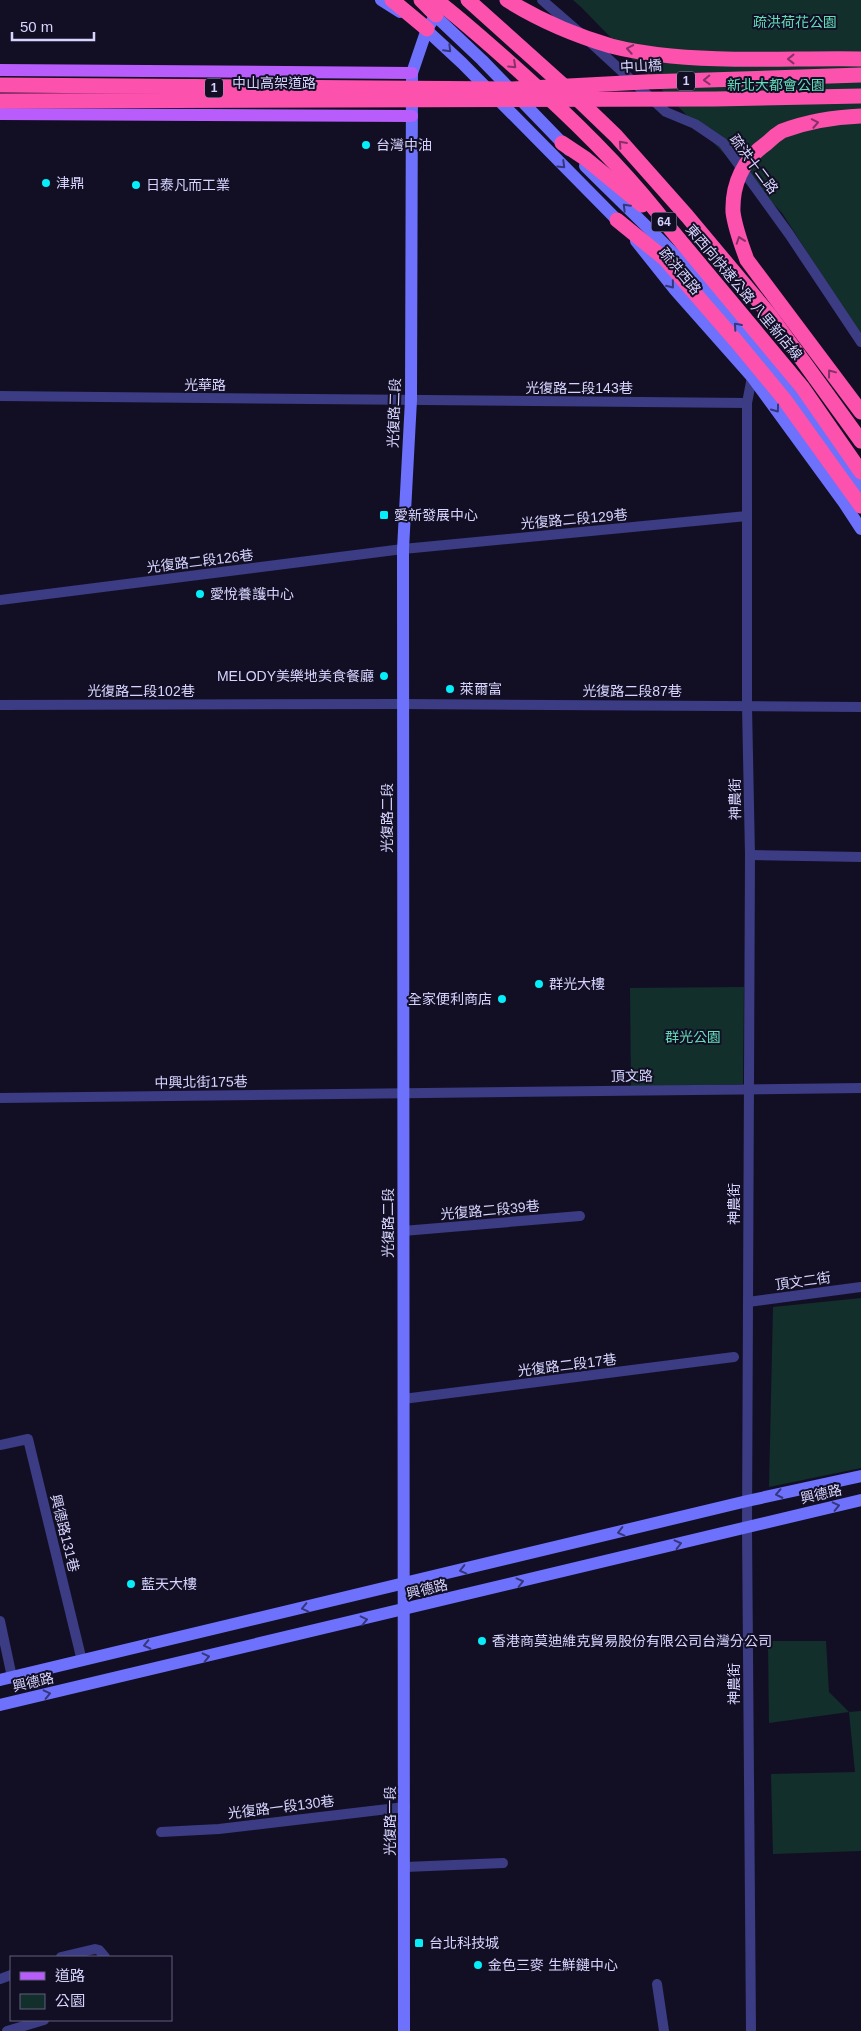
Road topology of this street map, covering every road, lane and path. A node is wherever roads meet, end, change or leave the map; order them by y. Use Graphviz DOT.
graph roads {
  1 [pos="381,0"];
  2 [pos="392,0"];
  3 [pos="416,0"];
  4 [pos="421,0"];
  5 [pos="468,0"];
  6 [pos="507,0"];
  7 [pos="542,0"];
  8 [pos="436,8"];
  9 [pos="427,29"];
  10 [pos="861,59"];
  11 [pos="0,70"];
  12 [pos="412,73"];
  13 [pos="861,75"];
  14 [pos="0,76"];
  15 [pos="0,85"];
  16 [pos="515,95"];
  17 [pos="861,96"];
  18 [pos="0,100"];
  19 [pos="0,108"];
  20 [pos="0,114"];
  21 [pos="412,116"];
  22 [pos="861,116"];
  23 [pos="562,143"];
  24 [pos="617,220"];
  25 [pos="861,342"];
  26 [pos="752,377"];
  27 [pos="0,396"];
  28 [pos="411,400"];
  29 [pos="747,403"];
  30 [pos="861,412"];
  31 [pos="861,440"];
  32 [pos="861,451"];
  33 [pos="861,472"];
  34 [pos="861,490"];
  35 [pos="861,506"];
  36 [pos="747,516"];
  37 [pos="861,529"];
  38 [pos="403,549"];
  39 [pos="0,600"];
  40 [pos="403,704"];
  41 [pos="0,705"];
  42 [pos="747,706"];
  43 [pos="861,707"];
  44 [pos="750,855"];
  45 [pos="861,858"];
  46 [pos="748,1088"];
  47 [pos="861,1088"];
  48 [pos="403,1093"];
  49 [pos="0,1098"];
  50 [pos="580,1216"];
  51 [pos="403,1231"];
  52 [pos="861,1287"];
  53 [pos="748,1302"];
  54 [pos="734,1357"];
  55 [pos="403,1399"];
  56 [pos="0,1445"];
  57 [pos="861,1476"];
  58 [pos="861,1500"];
  59 [pos="747,1501"];
  60 [pos="747,1527"];
  61 [pos="403,1585"];
  62 [pos="405,1610"];
  63 [pos="0,1621"];
  64 [pos="82,1661"];
  65 [pos="6,1679"];
  66 [pos="0,1705"];
  67 [pos="405,1806"];
  68 [pos="161,1832"];
  69 [pos="503,1863"];
  70 [pos="405,1867"];
  71 [pos="65,1956"];
  72 [pos="104,1956"];
  73 [pos="657,1984"];
  74 [pos="41,2021"];
  75 [pos="7,2031"];
  76 [pos="404,2031"];
  77 [pos="664,2031"];
  78 [pos="751,2031"];
  1 -- 9 [label="street, 疏洪西路"];
  2 -- 9 [label="highway"];
  3 -- 8 [label="street, 疏洪西路"];
  4 -- 8 [label="highway, 東西向快速公路 八里新店線"];
  31 -- 5 [label="highway, 東西向快速公路 八里新店線 / 64, one-way"];
  10 -- 6 [label="highway, one-way"];
  7 -- 25 [label="street, 疏洪十二路"];
  8 -- 9 [label="street, 光復路二段"];
  8 -- 23 [label="street, 疏洪西路"];
  8 -- 33 [label="highway, 東西向快速公路 八里新店線 / 64, one-way"];
  9 -- 12 [label="street, 光復路二段"];
  9 -- 24 [label="street, 疏洪西路, one-way"];
  11 -- 12 [label="main road, 1"];
  12 -- 21 [label="street, 光復路二段"];
  13 -- 16 [label="highway, 中山橋 / 1, one-way"];
  14 -- 16 [label="highway"];
  15 -- 16 [label="highway, 中山高架道路 / 1"];
  16 -- 17 [label="highway, 1"];
  16 -- 18 [label="highway, 中山高架道路 / 1"];
  16 -- 19 [label="highway"];
  20 -- 21 [label="main road, 1"];
  21 -- 28 [label="street, 光復路二段"];
  30 -- 22 [label="highway, one-way"];
  23 -- 32 [label="highway"];
  34 -- 23 [label="street, 疏洪西路, one-way"];
  24 -- 26 [label="street, 疏洪西路, one-way"];
  24 -- 35 [label="highway"];
  26 -- 29 [label="street, 神農街"];
  26 -- 37 [label="street, 疏洪西路, one-way"];
  27 -- 28 [label="street, 光華路"];
  28 -- 29 [label="street, 光復路二段143巷"];
  28 -- 38 [label="street, 光復路二段"];
  29 -- 36 [label="street, 神農街"];
  36 -- 38 [label="street, 光復路二段129巷"];
  36 -- 42 [label="street, 神農街"];
  38 -- 39 [label="street, 光復路二段126巷"];
  38 -- 40 [label="street, 光復路二段"];
  40 -- 41 [label="street, 光復路二段102巷"];
  40 -- 42 [label="street, 光復路二段87巷"];
  40 -- 48 [label="street, 光復路二段"];
  42 -- 43 [label="street, 光復路二段87巷"];
  42 -- 44 [label="street, 神農街"];
  44 -- 45 [label="street"];
  44 -- 46 [label="street, 神農街"];
  46 -- 47 [label="street, 頂文路"];
  46 -- 48 [label="street, 頂文路"];
  46 -- 53 [label="street, 神農街"];
  48 -- 49 [label="street, 中興北街175巷"];
  48 -- 51 [label="street, 光復路二段"];
  50 -- 51 [label="street, 光復路二段39巷"];
  51 -- 55 [label="street, 光復路二段"];
  52 -- 53 [label="street, 頂文二街"];
  53 -- 59 [label="street, 神農街"];
  54 -- 55 [label="street, 光復路二段17巷"];
  55 -- 61 [label="street, 光復路二段"];
  56 -- 64 [label="street, 興德路131巷"];
  57 -- 59 [label="street, 興德路, one-way"];
  60 -- 58 [label="street, 興德路, one-way"];
  59 -- 60 [label="street, 神農街"];
  59 -- 61 [label="street, 興德路, one-way"];
  62 -- 60 [label="street, 興德路, one-way"];
  60 -- 78 [label="street, 神農街"];
  61 -- 62 [label="street, 光復路二段"];
  61 -- 64 [label="street, 興德路, one-way"];
  66 -- 62 [label="street, 興德路, one-way"];
  62 -- 67 [label="street, 光復路一段"];
  63 -- 65 [label="street"];
  64 -- 65 [label="street, 興德路"];
  67 -- 68 [label="street, 光復路一段130巷"];
  67 -- 70 [label="street, 光復路一段"];
  69 -- 70 [label="street"];
  70 -- 76 [label="street, 光復路一段"];
  71 -- 72 [label="street"];
  73 -- 77 [label="street"];
  74 -- 75 [label="street"];
}
